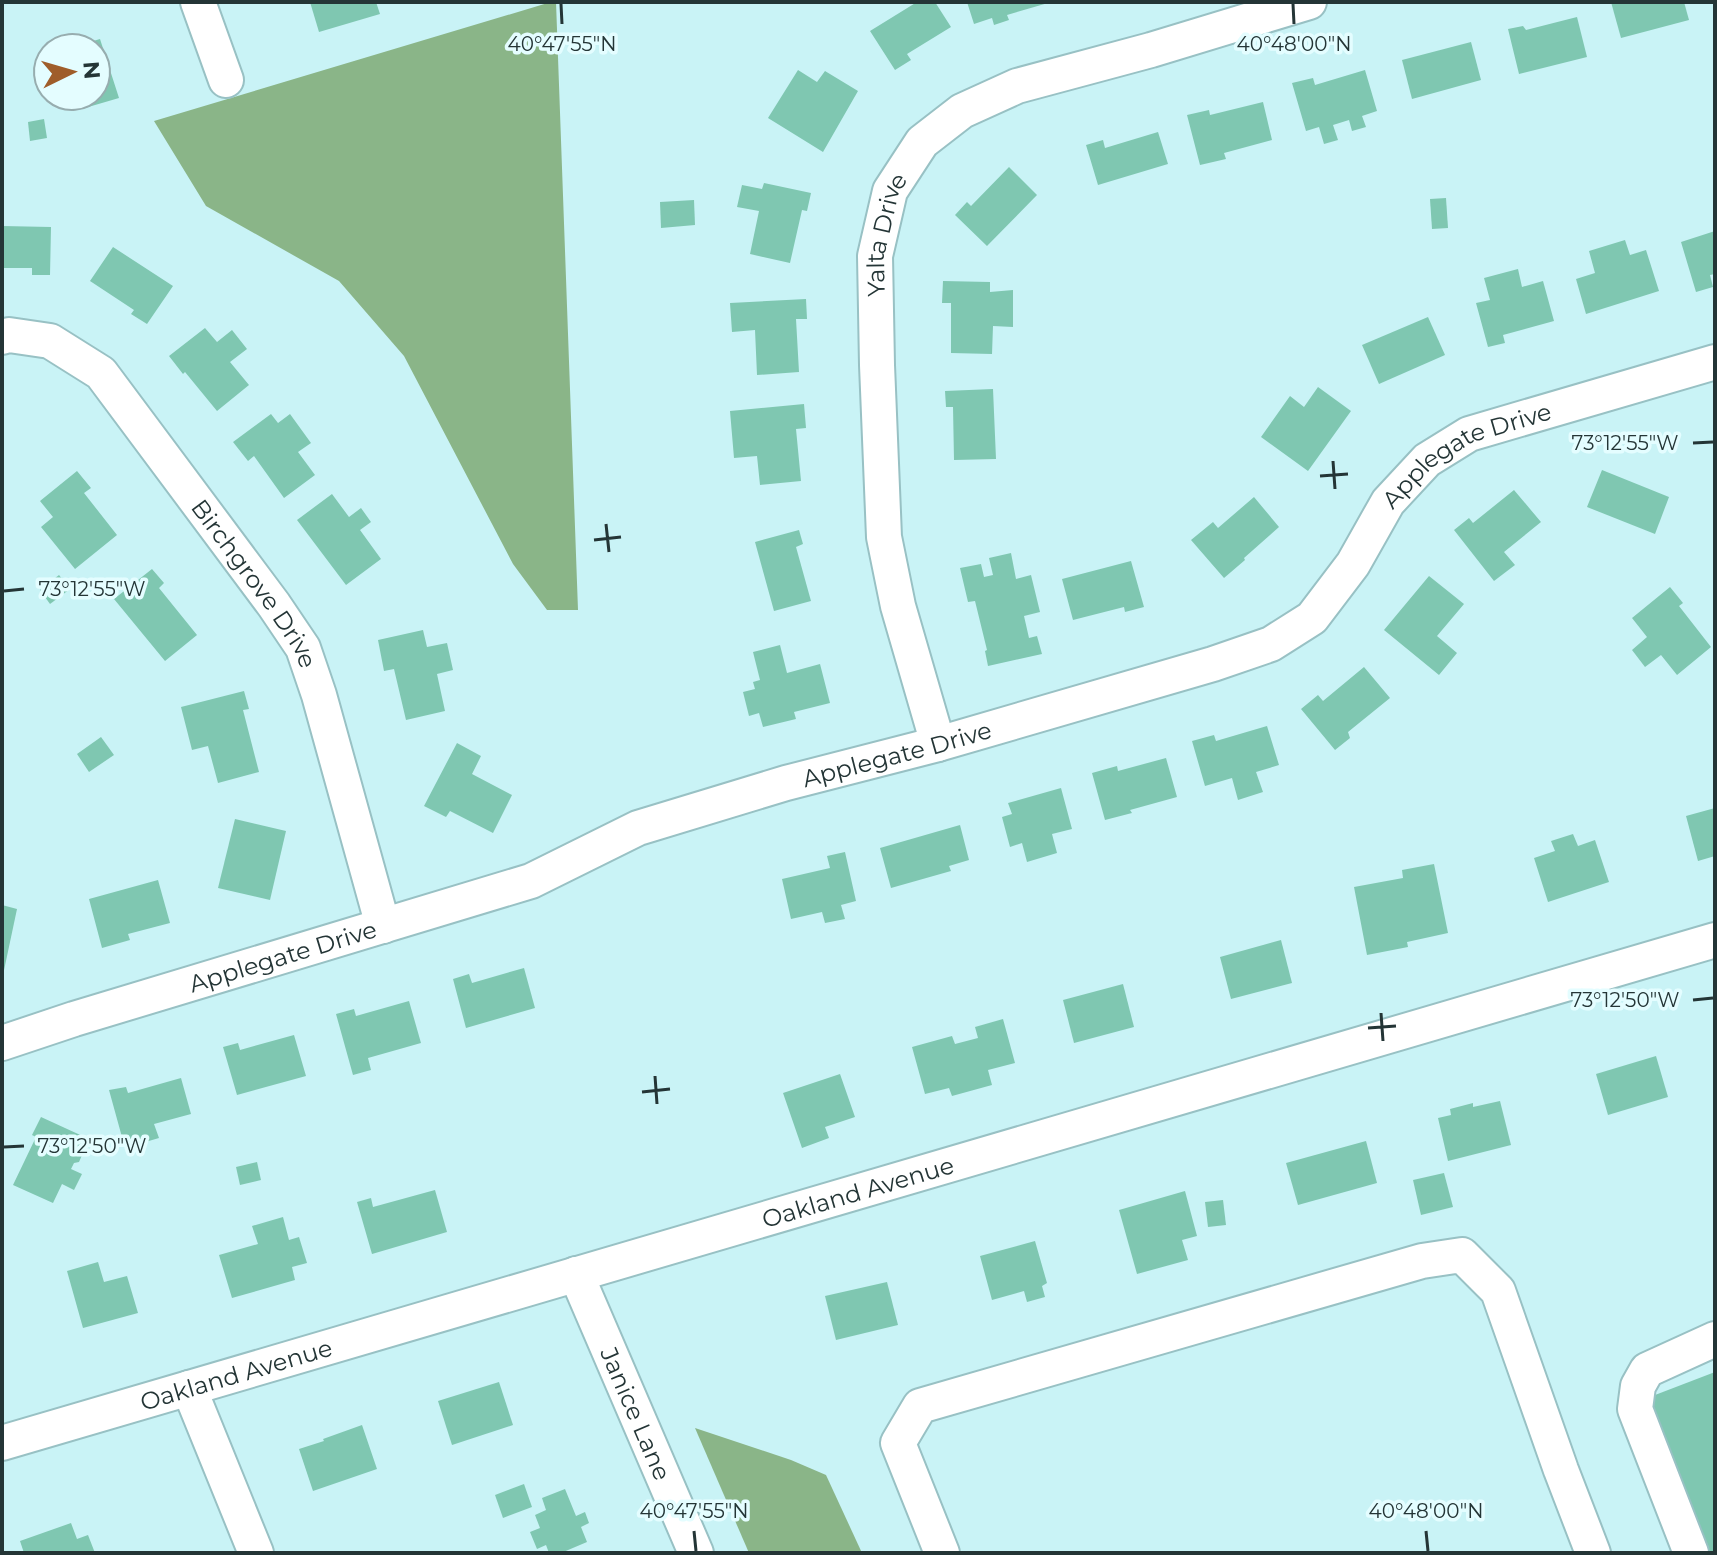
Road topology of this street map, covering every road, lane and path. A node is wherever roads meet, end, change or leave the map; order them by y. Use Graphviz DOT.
graph roads {
  1 [pos="198,2"];
  2 [pos="1309,2"];
  3 [pos="226,80"];
  4 [pos="2,337"];
  5 [pos="1715,362"];
  6 [pos="938,744"];
  7 [pos="383,926"];
  8 [pos="1715,940"];
  9 [pos="2,1043"];
  10 [pos="576,1274"];
  11 [pos="1715,1339"];
  12 [pos="189,1388"];
  13 [pos="2,1443"];
  14 [pos="256,1553"];
  15 [pos="696,1553"];
  16 [pos="942,1553"];
  17 [pos="1593,1553"];
  18 [pos="1691,1553"];
  1 -- 3 [label="street"];
  2 -- 6 [label="street, Yalta Drive"];
  4 -- 7 [label="street, Birchgrove Drive"];
  5 -- 6 [label="street, Applegate Drive"];
  6 -- 7 [label="street, Applegate Drive"];
  7 -- 9 [label="street, Applegate Drive"];
  8 -- 10 [label="street, Oakland Avenue"];
  10 -- 12 [label="street, Oakland Avenue"];
  10 -- 15 [label="street, Janice Lane"];
  11 -- 18 [label="street"];
  12 -- 13 [label="street, Oakland Avenue"];
  12 -- 14 [label="street"];
  16 -- 17 [label="street"];
}
